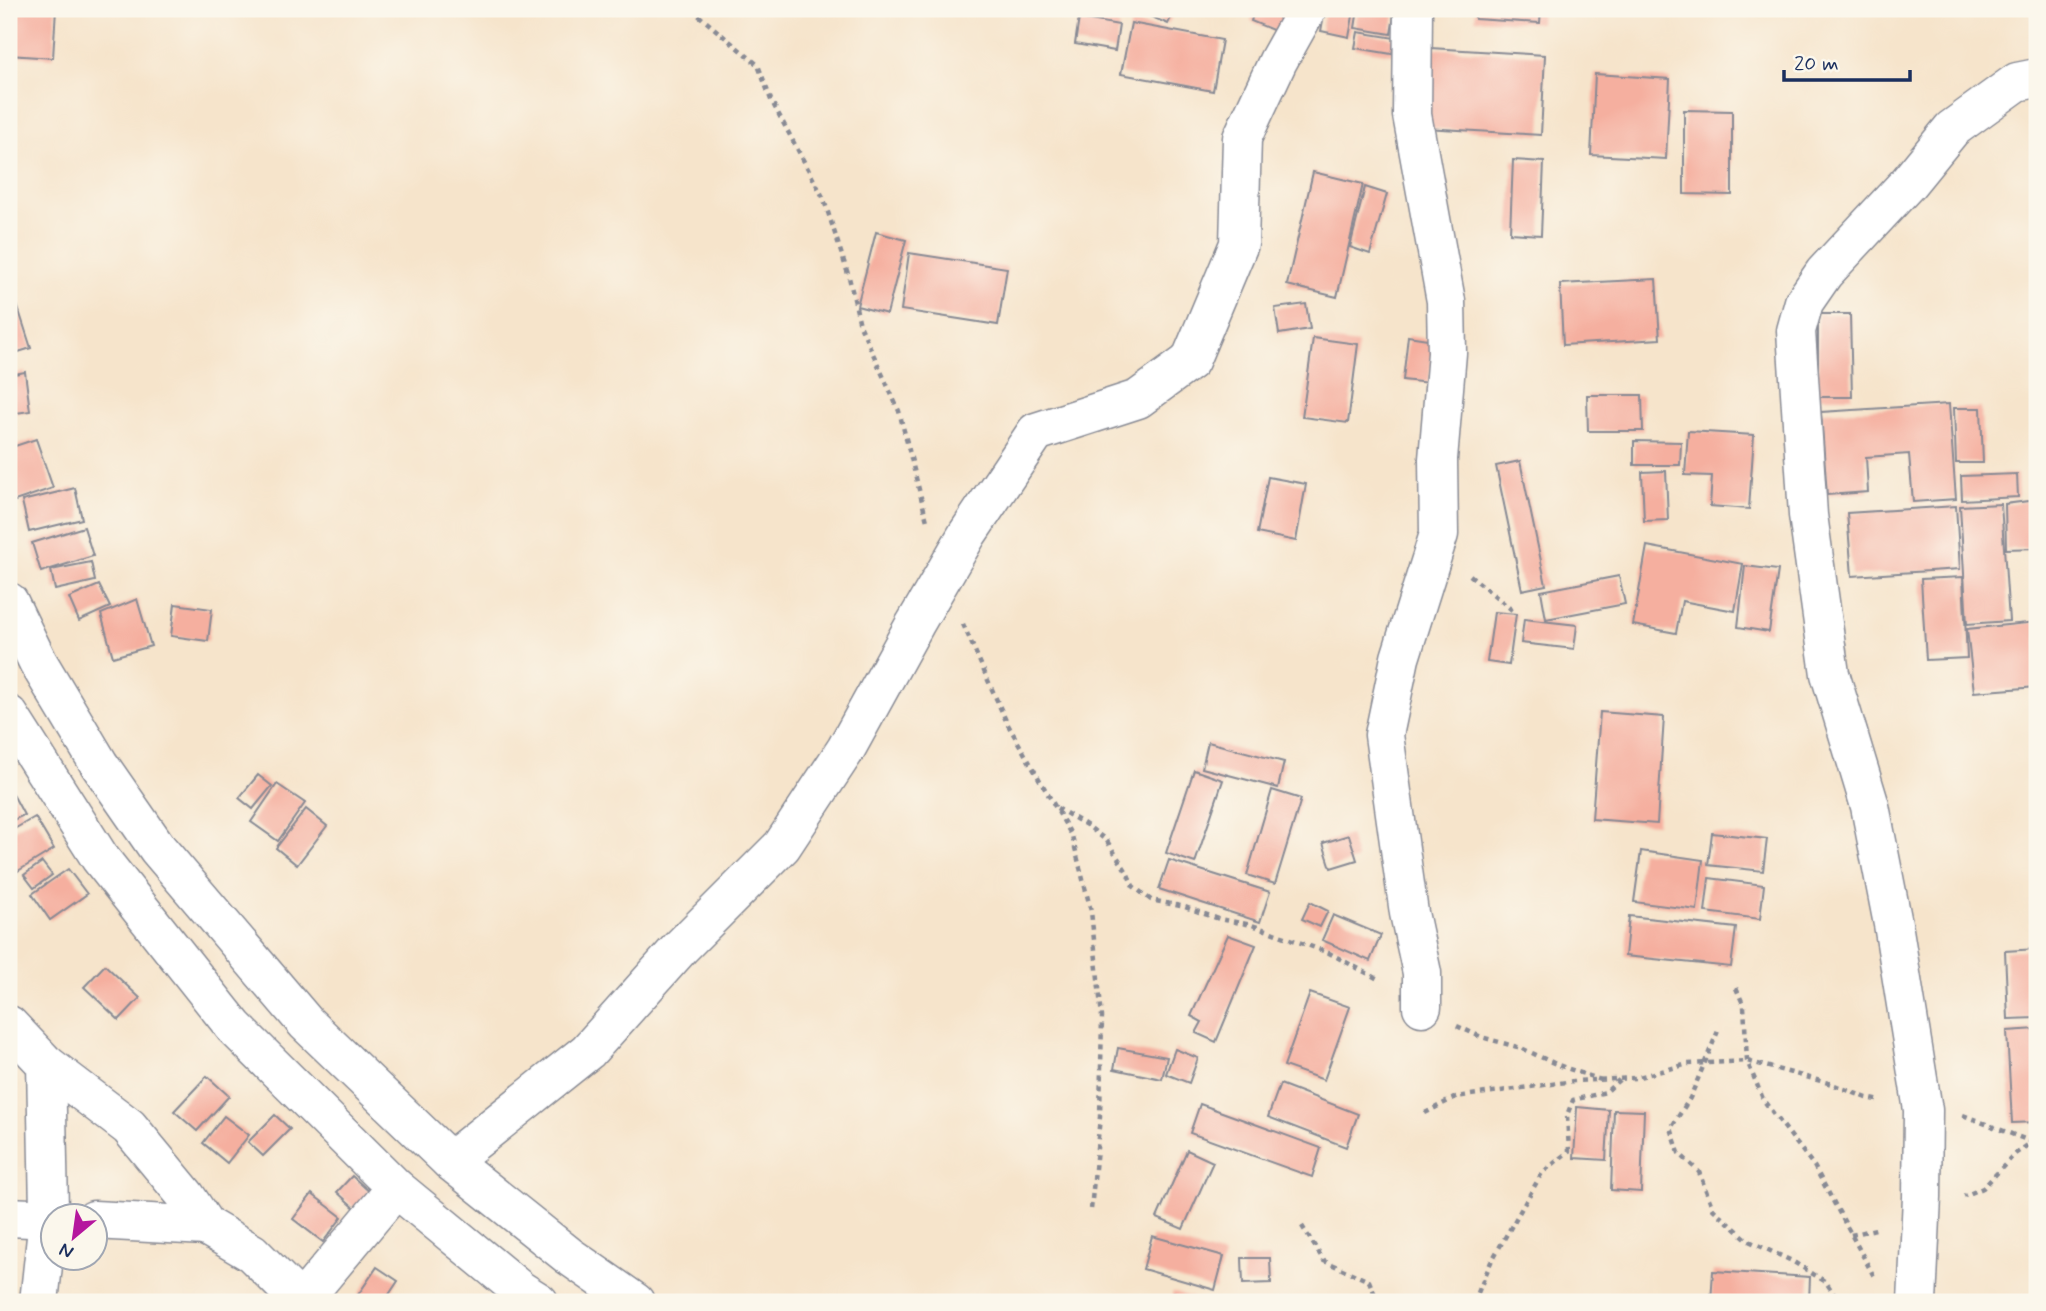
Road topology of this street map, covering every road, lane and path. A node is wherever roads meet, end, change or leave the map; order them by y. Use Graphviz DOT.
graph roads {
  1 [pos="1307,9"];
  2 [pos="1413,9"];
  3 [pos="2037,78"];
  4 [pos="1439,534"];
  5 [pos="9,602"];
  6 [pos="1512,610"];
  7 [pos="9,715"];
  8 [pos="1056,807"];
  9 [pos="1736,988"];
  10 [pos="1422,1007"];
  11 [pos="9,1026"];
  12 [pos="1718,1031"];
  13 [pos="1747,1061"];
  14 [pos="1704,1063"];
  15 [pos="46,1064"];
  16 [pos="1621,1079"];
  17 [pos="1601,1080"];
  18 [pos="1424,1113"];
  19 [pos="1923,1114"];
  20 [pos="450,1160"];
  21 [pos="396,1188"];
  22 [pos="50,1202"];
  23 [pos="9,1217"];
  24 [pos="38,1218"];
  25 [pos="108,1221"];
  26 [pos="206,1226"];
  27 [pos="1302,1226"];
  28 [pos="1921,1233"];
  29 [pos="43,1272"];
  30 [pos="1900,1296"];
  31 [pos="39,1302"];
  32 [pos="301,1302"];
  33 [pos="539,1302"];
  34 [pos="635,1302"];
  35 [pos="1378,1302"];
  36 [pos="1475,1302"];
  37 [pos="1839,1302"];
  1 -- 20 [label="street"];
  2 -- 4 [label="street"];
  3 -- 19 [label="street"];
  4 -- 6 [label="path"];
  4 -- 10 [label="street"];
  5 -- 20 [label="street"];
  7 -- 21 [label="street"];
  8 -- 10 [label="path"];
  9 -- 13 [label="path"];
  10 -- 17 [label="path"];
  11 -- 15 [label="street"];
  12 -- 14 [label="path"];
  13 -- 14 [label="path"];
  13 -- 19 [label="path"];
  13 -- 30 [label="path"];
  14 -- 16 [label="path"];
  14 -- 37 [label="path"];
  15 -- 22 [label="street"];
  15 -- 26 [label="street"];
  16 -- 17 [label="path"];
  16 -- 36 [label="path"];
  17 -- 18 [label="path"];
  19 -- 28 [label="street"];
  19 -- 28 [label="path"];
  20 -- 34 [label="street"];
  21 -- 32 [label="street"];
  21 -- 33 [label="street"];
  23 -- 24 [label="street"];
  25 -- 26 [label="street"];
  26 -- 32 [label="street"];
  27 -- 35 [label="path"];
  28 -- 30 [label="street"];
  29 -- 31 [label="street"];
}
